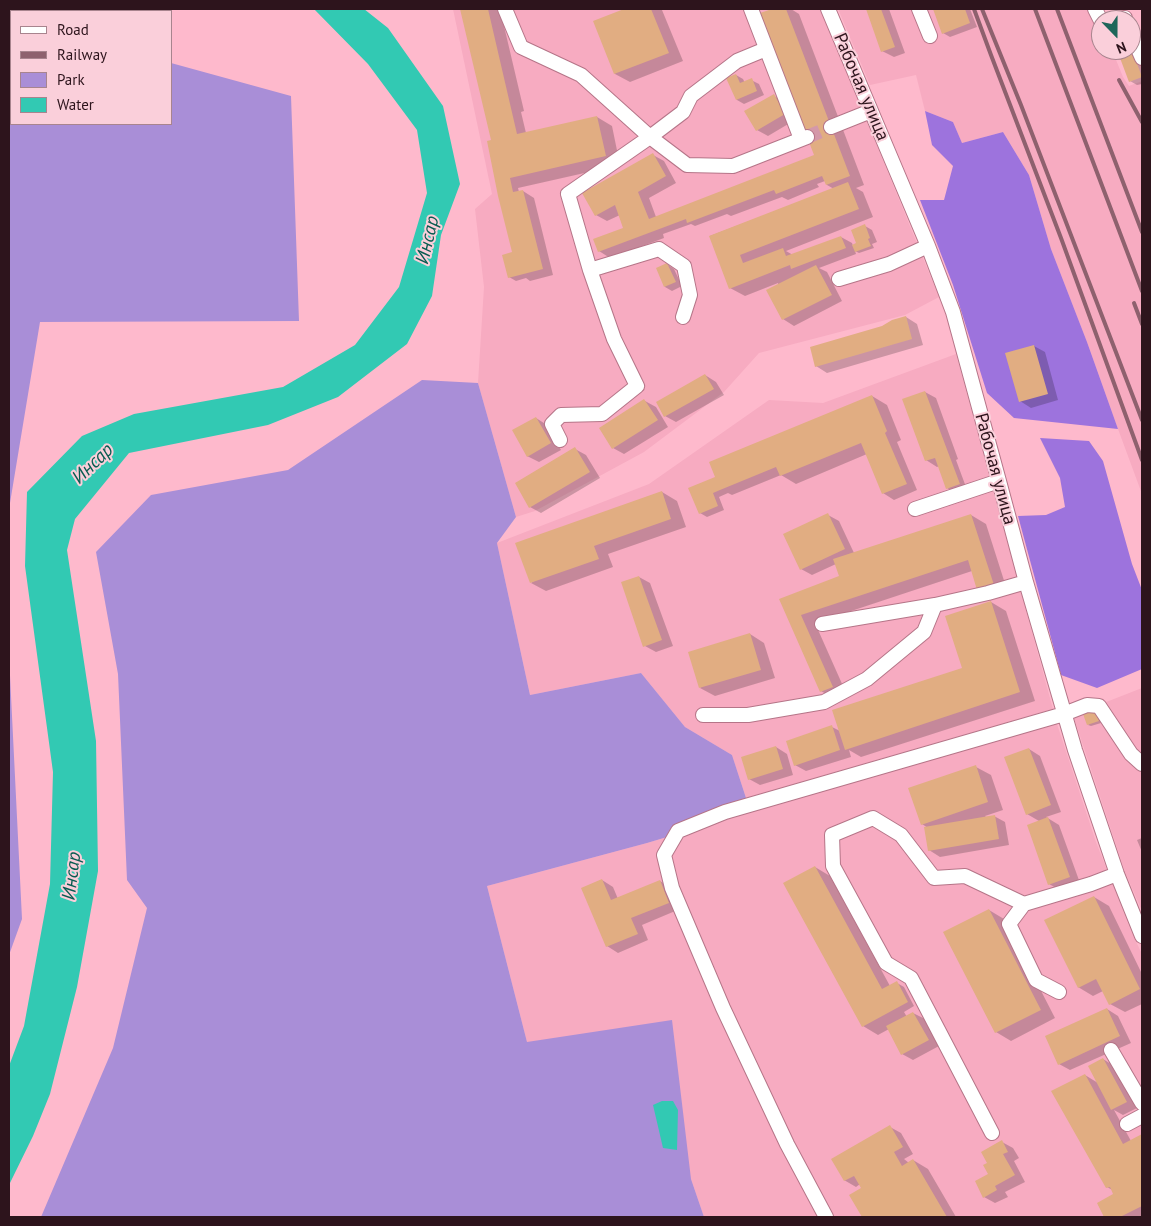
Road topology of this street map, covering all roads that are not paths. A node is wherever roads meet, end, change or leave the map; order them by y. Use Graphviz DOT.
graph roads {
  1 [pos="504,9"];
  2 [pos="751,9"];
  3 [pos="828,9"];
  4 [pos="919,9"];
  5 [pos="930,36"];
  6 [pos="766,50"];
  7 [pos="871,111"];
  8 [pos="831,127"];
  9 [pos="650,137"];
  10 [pos="928,246"];
  11 [pos="590,270"];
  12 [pos="839,279"];
  13 [pos="683,317"];
  14 [pos="560,440"];
  15 [pos="999,481"];
  16 [pos="915,509"];
  17 [pos="1026,582"];
  18 [pos="934,605"];
  19 [pos="822,624"];
  20 [pos="1064,714"];
  21 [pos="703,715"];
  22 [pos="1142,764"];
  23 [pos="1117,874"];
  24 [pos="1024,904"];
  25 [pos="1142,936"];
  26 [pos="1059,992"];
  27 [pos="1111,1050"];
  28 [pos="1137,1083"];
  29 [pos="1142,1103"];
  30 [pos="1142,1116"];
  31 [pos="1127,1124"];
  32 [pos="992,1133"];
  33 [pos="826,1217"];
  1 -- 9 [label="street"];
  2 -- 6 [label="street"];
  3 -- 7 [label="street, Рабочая улица"];
  4 -- 5 [label="street"];
  6 -- 9 [label="street"];
  6 -- 9 [label="street"];
  7 -- 8 [label="street"];
  7 -- 10 [label="street, Рабочая улица"];
  9 -- 11 [label="street"];
  10 -- 12 [label="street"];
  10 -- 15 [label="street, Рабочая улица"];
  11 -- 13 [label="street"];
  11 -- 14 [label="street"];
  15 -- 16 [label="street"];
  15 -- 17 [label="street, Рабочая улица"];
  17 -- 18 [label="street"];
  17 -- 20 [label="street, Рабочая улица"];
  18 -- 19 [label="street"];
  18 -- 21 [label="street"];
  20 -- 22 [label="street"];
  20 -- 23 [label="street, Рабочая улица"];
  20 -- 33 [label="street"];
  23 -- 24 [label="street"];
  23 -- 25 [label="street, Рабочая улица"];
  24 -- 26 [label="street"];
  24 -- 32 [label="street"];
  27 -- 28 [label="street"];
  28 -- 29 [label="street"];
  30 -- 31 [label="street"];
}
